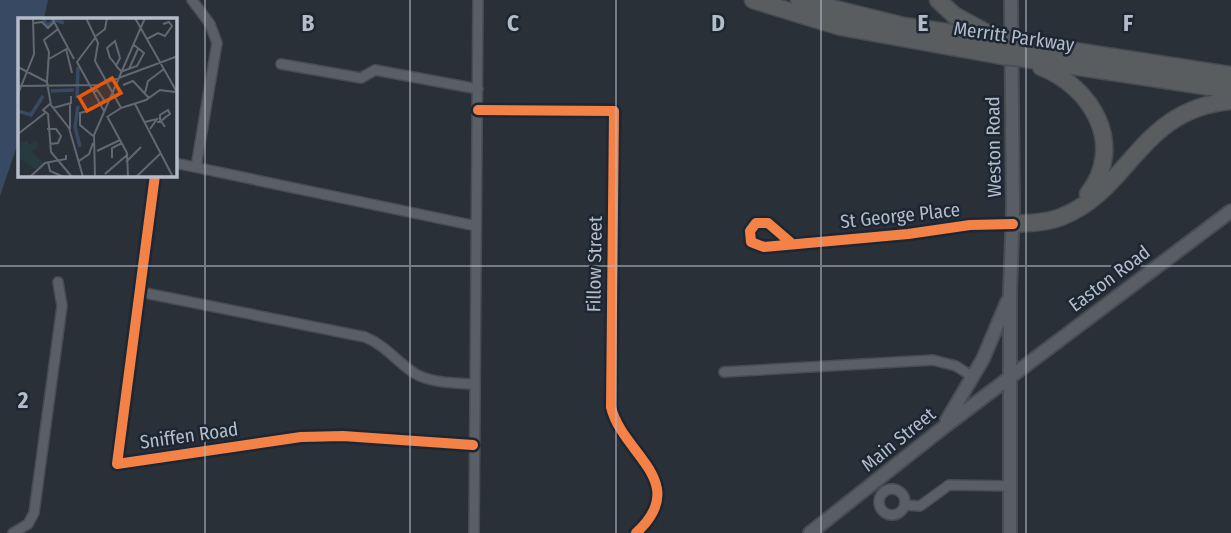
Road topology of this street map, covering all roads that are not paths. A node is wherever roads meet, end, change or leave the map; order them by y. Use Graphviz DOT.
graph roads {
  1 [pos="192,0"];
  2 [pos="478,0"];
  3 [pos="753,0"];
  4 [pos="799,0"];
  5 [pos="938,0"];
  6 [pos="1011,0"];
  7 [pos="1002,48"];
  8 [pos="1021,51"];
  9 [pos="281,64"];
  10 [pos="1231,75"];
  11 [pos="478,89"];
  12 [pos="1231,90"];
  13 [pos="1231,101"];
  14 [pos="478,110"];
  15 [pos="177,163"];
  16 [pos="196,167"];
  17 [pos="155,177"];
  18 [pos="1231,211"];
  19 [pos="1072,212"];
  20 [pos="1013,224"];
  21 [pos="476,226"];
  22 [pos="790,242"];
  23 [pos="58,282"];
  24 [pos="140,292"];
  25 [pos="1010,293"];
  26 [pos="724,372"];
  27 [pos="1011,376"];
  28 [pos="973,377"];
  29 [pos="473,384"];
  30 [pos="944,427"];
  31 [pos="472,445"];
  32 [pos="1010,486"];
  33 [pos="905,505"];
  34 [pos="13,533"];
  35 [pos="474,533"];
  36 [pos="636,533"];
  37 [pos="810,533"];
  38 [pos="1010,533"];
  1 -- 16 [label="street"];
  2 -- 11 [label="street"];
  3 -- 7 [label="highway, Merritt Parkway"];
  4 -- 7 [label="highway, Merritt Parkway"];
  5 -- 7 [label="highway"];
  6 -- 20 [label="main road, Weston Road"];
  7 -- 8 [label="highway, Merritt Parkway, bridge"];
  8 -- 10 [label="highway, Merritt Parkway"];
  8 -- 12 [label="highway, Merritt Parkway"];
  8 -- 19 [label="highway"];
  9 -- 11 [label="street"];
  11 -- 14 [label="street"];
  13 -- 19 [label="highway"];
  14 -- 21 [label="street"];
  14 -- 36 [label="street, Fillow Street"];
  15 -- 16 [label="street"];
  16 -- 21 [label="street"];
  17 -- 24 [label="street, Sniffen Road"];
  18 -- 27 [label="main road, Easton Road"];
  19 -- 20 [label="highway"];
  20 -- 22 [label="street, St George Place"];
  20 -- 25 [label="main road, Weston Road"];
  21 -- 29 [label="street"];
  23 -- 34 [label="street"];
  24 -- 29 [label="street"];
  24 -- 31 [label="street, Sniffen Road"];
  25 -- 27 [label="main road, Weston Road"];
  25 -- 28 [label="main road, Weston Road"];
  26 -- 28 [label="street"];
  27 -- 30 [label="main road, Main Street"];
  27 -- 32 [label="main road, Weston Road"];
  28 -- 30 [label="main road, Weston Road"];
  29 -- 31 [label="street"];
  30 -- 37 [label="main road, Main Street"];
  31 -- 35 [label="street"];
  32 -- 33 [label="street"];
  32 -- 38 [label="main road, Weston Road"];
}
